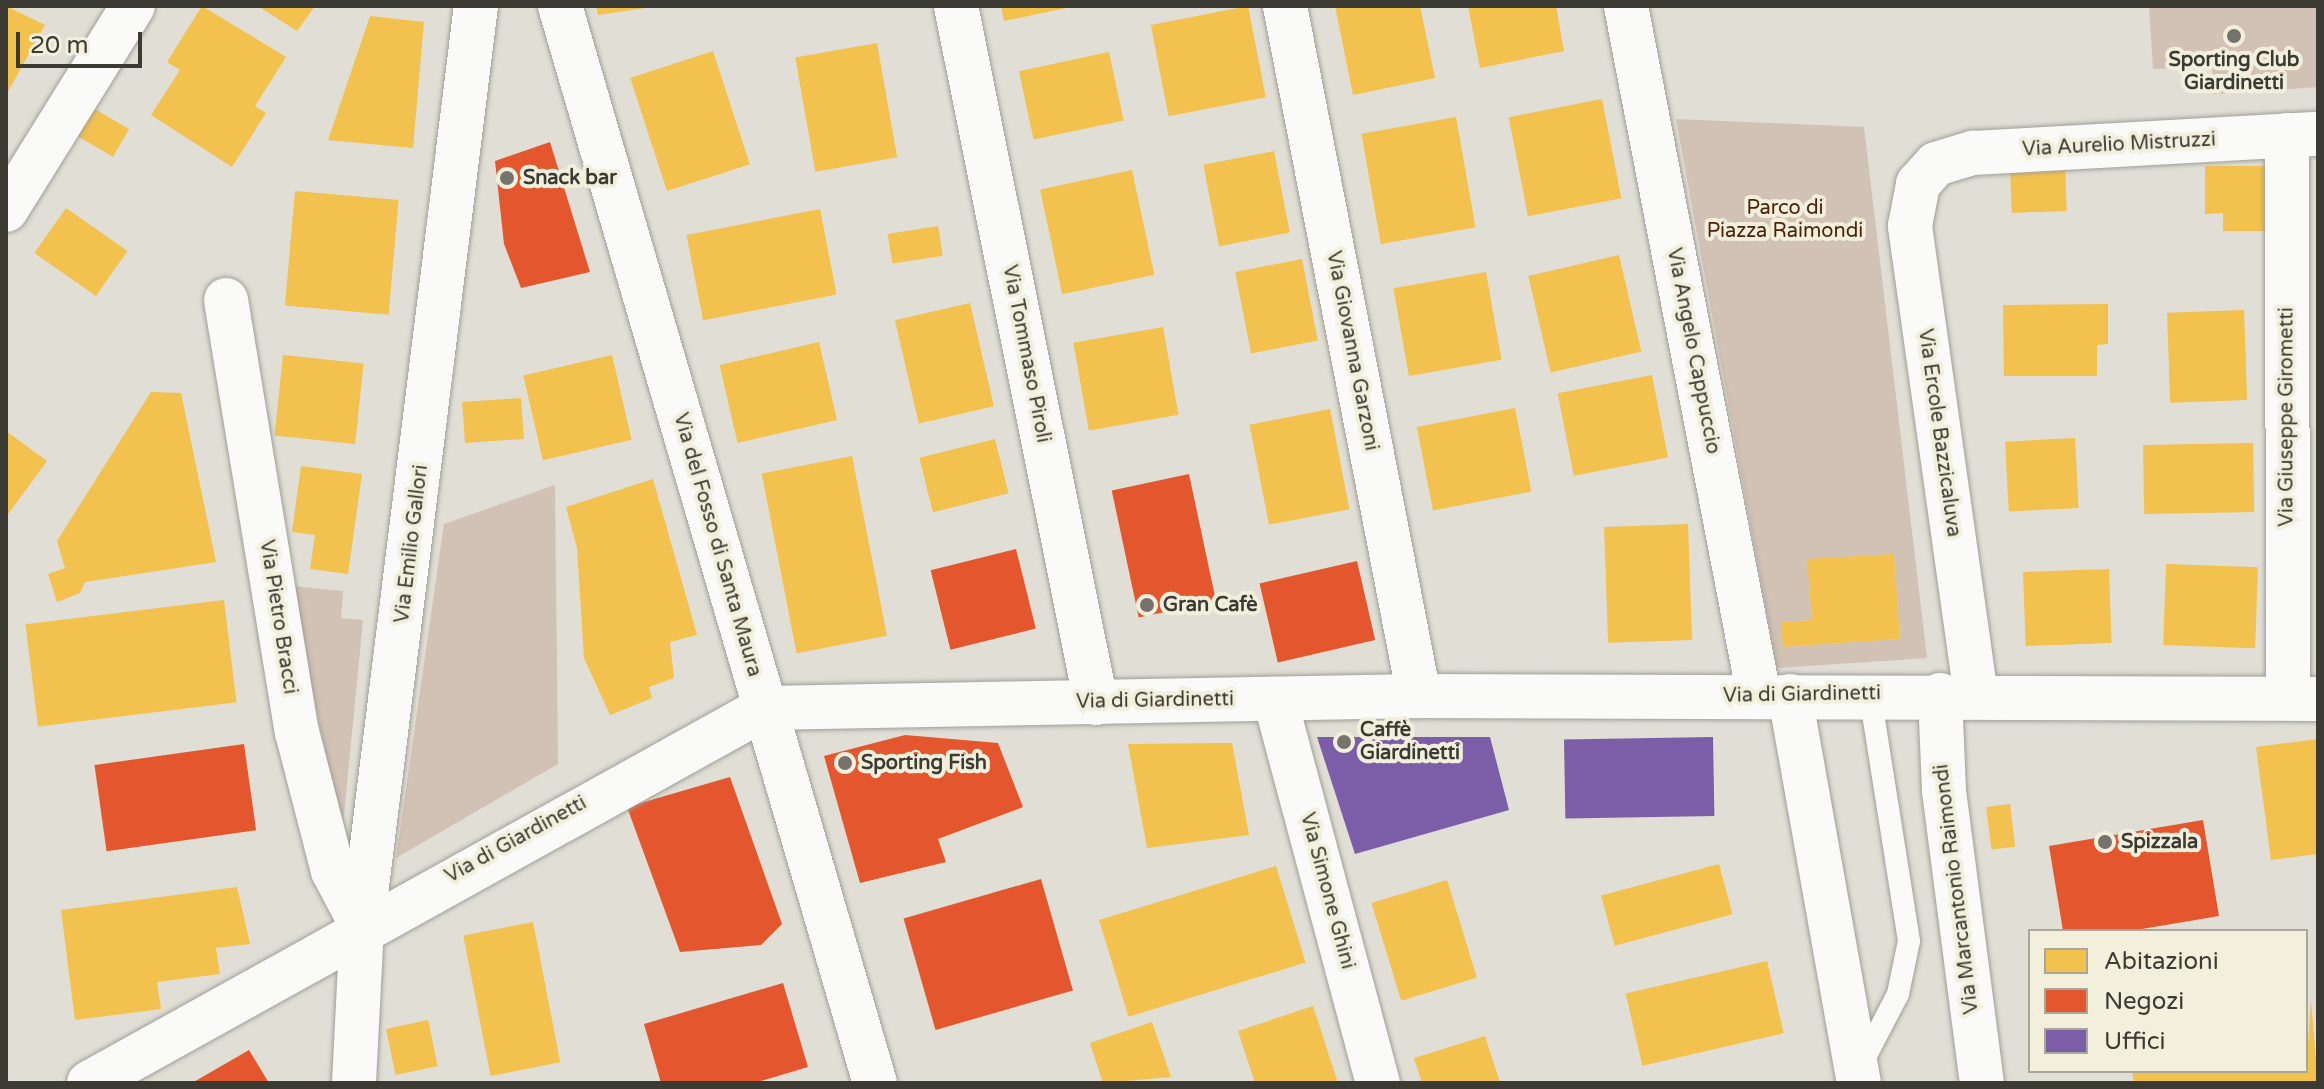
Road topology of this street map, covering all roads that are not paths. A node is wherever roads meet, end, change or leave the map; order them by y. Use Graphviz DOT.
graph roads {
  1 [pos="133,6"];
  2 [pos="476,6"];
  3 [pos="560,6"];
  4 [pos="956,6"];
  5 [pos="1285,6"];
  6 [pos="1626,6"];
  7 [pos="2302,135"];
  8 [pos="1926,174"];
  9 [pos="6,210"];
  10 [pos="226,300"];
  11 [pos="1870,694"];
  12 [pos="1419,696"];
  13 [pos="1774,696"];
  14 [pos="1958,696"];
  15 [pos="1275,699"];
  16 [pos="2303,699"];
  17 [pos="1096,703"];
  18 [pos="765,708"];
  19 [pos="362,926"];
  20 [pos="360,1070"];
  21 [pos="1858,1078"];
  22 [pos="89,1083"];
  23 [pos="875,1083"];
  24 [pos="1378,1083"];
  25 [pos="1982,1083"];
  1 -- 9 [label="street"];
  2 -- 19 [label="street, Via Emilio Gallori"];
  3 -- 18 [label="street, Via del Fosso di Santa Maura"];
  4 -- 17 [label="street, Via Tommaso Piroli"];
  5 -- 12 [label="street, Via Giovanna Garzoni"];
  6 -- 13 [label="street, Via Angelo Cappuccio"];
  7 -- 8 [label="street, Via Aurelio Mistruzzi"];
  7 -- 16 [label="street, Via Giuseppe Girometti"];
  8 -- 14 [label="street, Via Ercole Bazzicaluva"];
  10 -- 19 [label="street, Via Pietro Bracci"];
  11 -- 13 [label="street, Via di Giardinetti"];
  11 -- 14 [label="street, Via di Giardinetti"];
  11 -- 21 [label="lane"];
  12 -- 13 [label="street, Via di Giardinetti"];
  12 -- 15 [label="street, Via di Giardinetti"];
  13 -- 21 [label="street"];
  14 -- 16 [label="street, Via di Giardinetti"];
  14 -- 25 [label="street, Via Marcantonio Raimondi"];
  15 -- 17 [label="street, Via di Giardinetti"];
  15 -- 24 [label="street, Via Simone Ghini"];
  17 -- 18 [label="street, Via di Giardinetti"];
  18 -- 19 [label="street, Via di Giardinetti"];
  18 -- 23 [label="street, Via del Fosso di Santa Maura"];
  19 -- 20 [label="street, Via Emilio Gallori"];
  19 -- 22 [label="street, Via di Giardinetti"];
}
